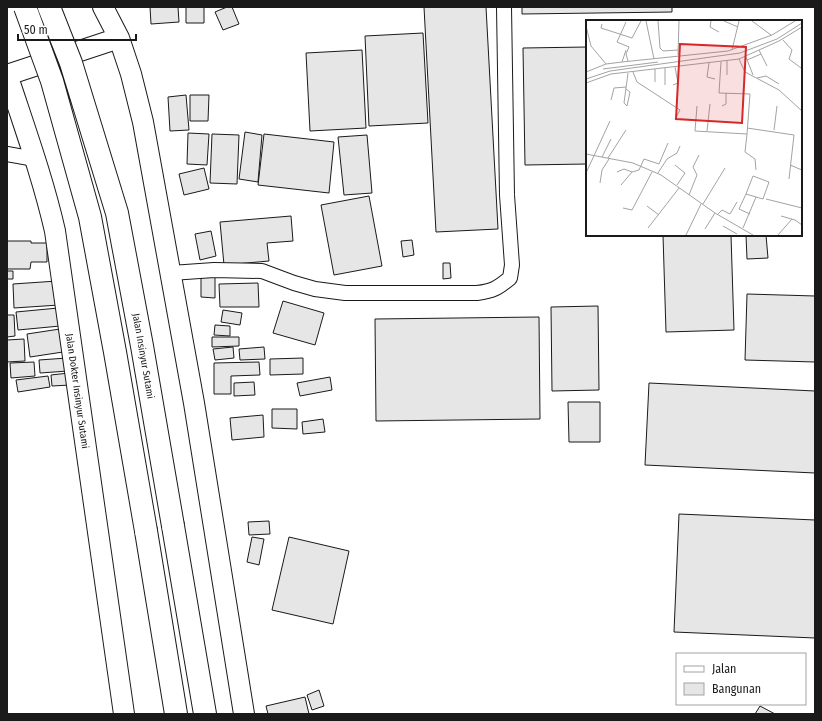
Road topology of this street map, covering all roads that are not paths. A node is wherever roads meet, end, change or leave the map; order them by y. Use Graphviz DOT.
graph roads {
  1 [pos="25,7"];
  2 [pos="49,7"];
  3 [pos="103,7"];
  4 [pos="504,7"];
  5 [pos="119,38"];
  6 [pos="7,74"];
  7 [pos="7,154"];
  8 [pos="35,159"];
  9 [pos="171,273"];
  10 [pos="124,714"];
  11 [pos="176,714"];
  12 [pos="205,714"];
  13 [pos="244,714"];
  1 -- 11 [label="highway, bridge"];
  2 -- 12 [label="highway, Jalan Insinyur Sutami, bridge"];
  3 -- 5 [label="street"];
  4 -- 9 [label="street"];
  5 -- 6 [label="street"];
  5 -- 9 [label="street"];
  6 -- 8 [label="street, Jalan Dokter Insinyur Sutami"];
  7 -- 8 [label="street"];
  8 -- 10 [label="street, Jalan Dokter Insinyur Sutami"];
  9 -- 13 [label="street"];
}
